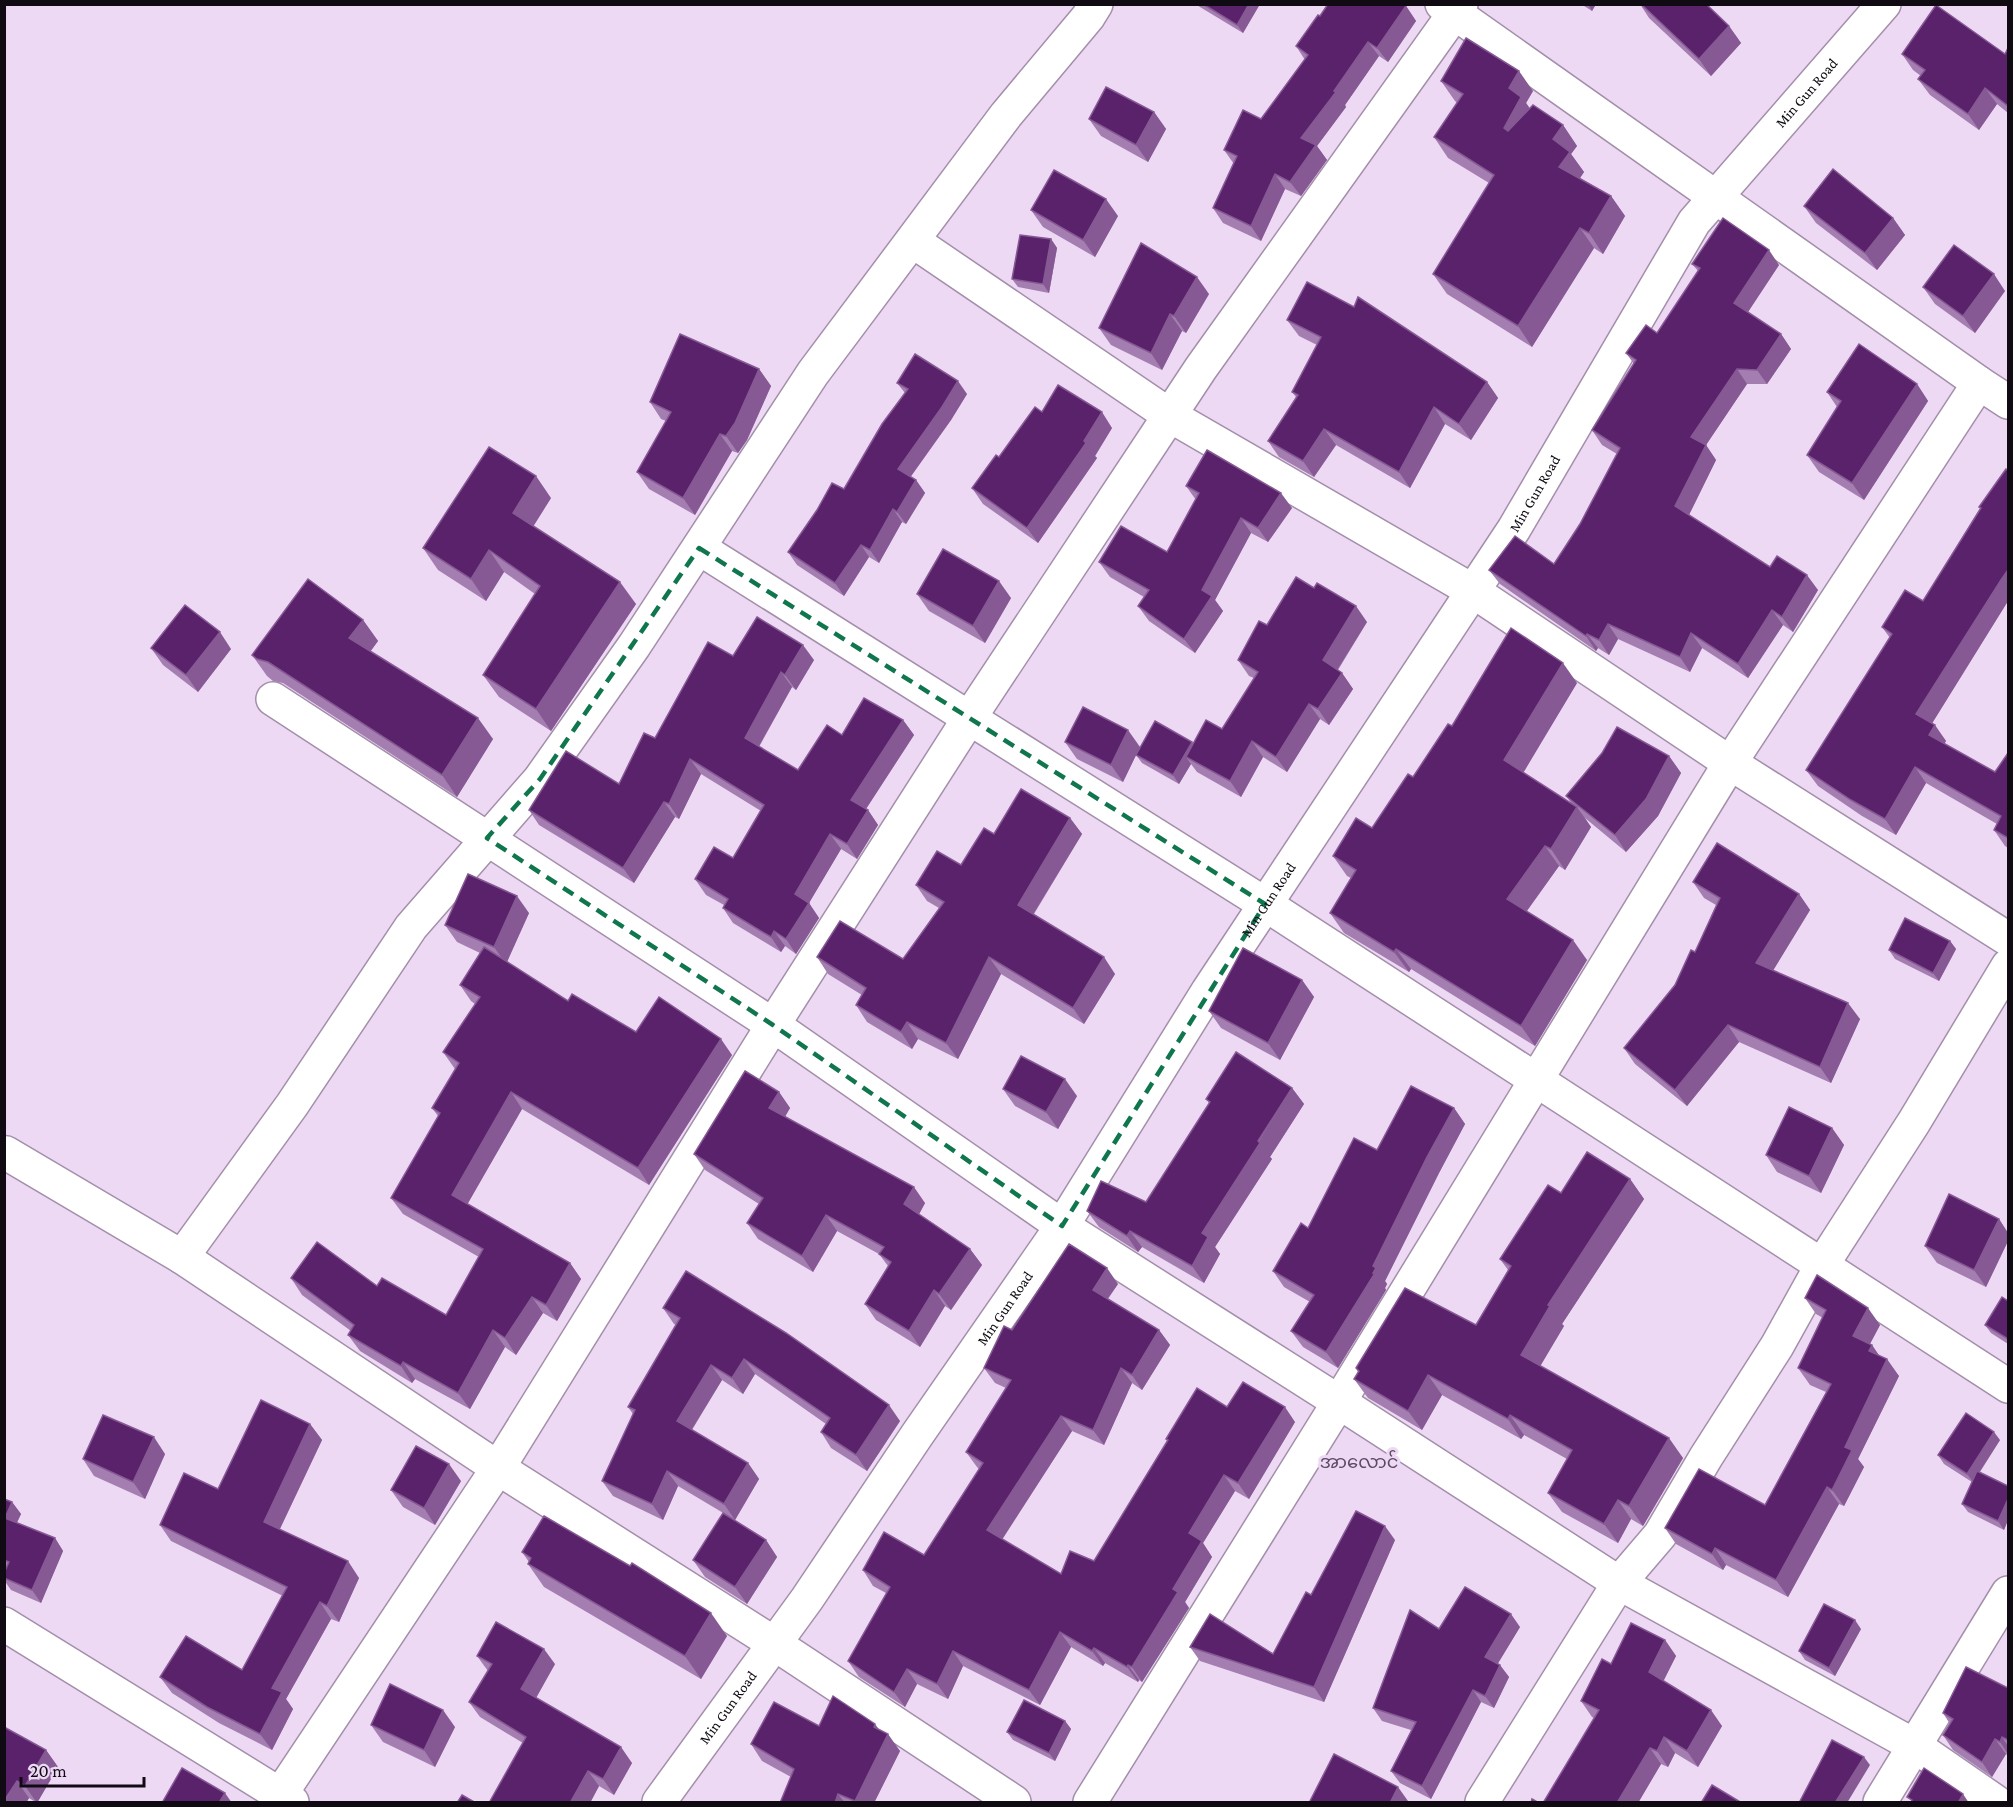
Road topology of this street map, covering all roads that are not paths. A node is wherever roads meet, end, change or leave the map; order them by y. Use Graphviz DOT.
graph roads {
  1 [pos="1096,4"];
  2 [pos="1884,4"];
  3 [pos="1452,7"];
  4 [pos="1716,197"];
  5 [pos="913,241"];
  6 [pos="1979,383"];
  7 [pos="2008,402"];
  8 [pos="1169,415"];
  9 [pos="699,548"];
  10 [pos="1473,591"];
  11 [pos="273,699"];
  12 [pos="970,717"];
  13 [pos="1730,763"];
  14 [pos="487,838"];
  15 [pos="1265,904"];
  16 [pos="2008,939"];
  17 [pos="2008,966"];
  18 [pos="773,1025"];
  19 [pos="1537,1080"];
  20 [pos="4,1154"];
  21 [pos="1062,1226"];
  22 [pos="182,1257"];
  23 [pos="1822,1265"];
  24 [pos="2008,1386"];
  25 [pos="1339,1402"];
  26 [pos="498,1468"];
  27 [pos="1619,1583"];
  28 [pos="2008,1593"];
  29 [pos="4,1623"];
  30 [pos="775,1644"];
  31 [pos="1915,1746"];
  32 [pos="286,1799"];
  33 [pos="660,1803"];
  34 [pos="1014,1803"];
  35 [pos="1090,1803"];
  36 [pos="1482,1803"];
  37 [pos="1880,1803"];
  38 [pos="1996,1803"];
  1 -- 5 [label="street"];
  2 -- 4 [label="street, Min Gun Road"];
  3 -- 4 [label="street"];
  3 -- 8 [label="street"];
  4 -- 6 [label="street"];
  4 -- 10 [label="street, Min Gun Road"];
  5 -- 8 [label="street"];
  5 -- 9 [label="street"];
  6 -- 7 [label="street"];
  6 -- 13 [label="street"];
  8 -- 10 [label="street"];
  8 -- 12 [label="street"];
  9 -- 12 [label="street"];
  9 -- 14 [label="street"];
  10 -- 13 [label="street"];
  10 -- 15 [label="street, Min Gun Road"];
  11 -- 14 [label="street"];
  12 -- 15 [label="street"];
  12 -- 18 [label="street"];
  13 -- 16 [label="street"];
  13 -- 19 [label="street"];
  14 -- 18 [label="street"];
  14 -- 22 [label="street"];
  15 -- 19 [label="street"];
  15 -- 21 [label="street, Min Gun Road"];
  17 -- 23 [label="street"];
  18 -- 21 [label="street"];
  18 -- 26 [label="street"];
  19 -- 23 [label="street"];
  19 -- 25 [label="street"];
  20 -- 22 [label="street"];
  21 -- 25 [label="street"];
  21 -- 30 [label="street, Min Gun Road"];
  22 -- 26 [label="street"];
  23 -- 24 [label="street"];
  23 -- 27 [label="street"];
  25 -- 27 [label="street"];
  25 -- 35 [label="street"];
  26 -- 30 [label="street"];
  26 -- 32 [label="street"];
  27 -- 31 [label="street"];
  27 -- 36 [label="street"];
  28 -- 31 [label="street"];
  29 -- 32 [label="street"];
  30 -- 33 [label="street, Min Gun Road"];
  30 -- 34 [label="street"];
  31 -- 37 [label="street"];
  31 -- 38 [label="street"];
}
